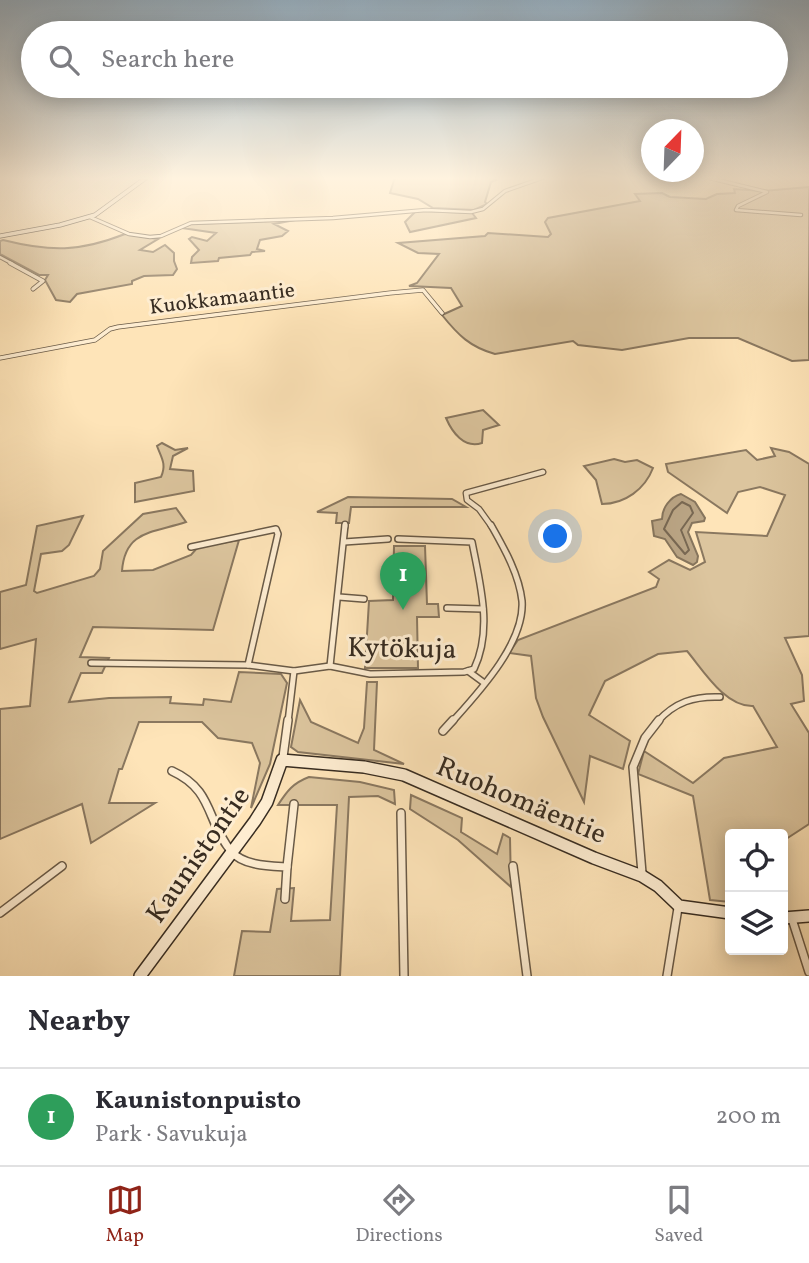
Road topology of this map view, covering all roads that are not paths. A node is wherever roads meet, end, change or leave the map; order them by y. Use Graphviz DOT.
graph roads {
  1 [pos="70,223"];
  2 [pos="103,223"];
  3 [pos="204,223"];
  4 [pos="0,236"];
  5 [pos="0,257"];
  6 [pos="33,289"];
  7 [pos="442,313"];
  8 [pos="0,358"];
  9 [pos="543,472"];
  10 [pos="345,524"];
  11 [pos="388,539"];
  12 [pos="398,539"];
  13 [pos="344,542"];
  14 [pos="191,547"];
  15 [pos="339,597"];
  16 [pos="364,599"];
  17 [pos="447,608"];
  18 [pos="483,609"];
  19 [pos="91,663"];
  20 [pos="248,665"];
  21 [pos="330,666"];
  22 [pos="294,671"];
  23 [pos="468,671"];
  24 [pos="483,682"];
  25 [pos="720,697"];
  26 [pos="443,731"];
  27 [pos="282,760"];
  28 [pos="172,771"];
  29 [pos="295,804"];
  30 [pos="401,813"];
  31 [pos="232,853"];
  32 [pos="62,866"];
  33 [pos="513,866"];
  34 [pos="288,867"];
  35 [pos="642,876"];
  36 [pos="285,899"];
  37 [pos="678,906"];
  38 [pos="0,913"];
  39 [pos="725,913"];
  40 [pos="809,916"];
  41 [pos="788,918"];
  42 [pos="788,920"];
  43 [pos="809,972"];
  44 [pos="140,976"];
  45 [pos="404,976"];
  46 [pos="527,976"];
  47 [pos="667,976"];
  1 -- 4 [label="street"];
  2 -- 3 [label="street"];
  5 -- 6 [label="street"];
  7 -- 8 [label="street, Kuokkamaantie"];
  9 -- 24 [label="street"];
  10 -- 13 [label="street"];
  11 -- 13 [label="street"];
  12 -- 18 [label="street, Kytökuja"];
  13 -- 15 [label="street"];
  14 -- 20 [label="street"];
  15 -- 16 [label="street"];
  15 -- 21 [label="street"];
  17 -- 18 [label="street"];
  18 -- 23 [label="street, Kytökuja"];
  19 -- 20 [label="street, Kytökuja"];
  20 -- 22 [label="street, Kytökuja"];
  21 -- 22 [label="street, Kytökuja"];
  21 -- 23 [label="street, Kytökuja"];
  22 -- 27 [label="street, Kaunistontie"];
  23 -- 24 [label="street"];
  24 -- 26 [label="street"];
  25 -- 35 [label="street"];
  27 -- 31 [label="street, Kaunistontie"];
  27 -- 35 [label="street, Ruohomäentie"];
  28 -- 31 [label="street"];
  29 -- 34 [label="street"];
  30 -- 45 [label="street"];
  31 -- 34 [label="street"];
  31 -- 44 [label="street, Kaunistontie"];
  32 -- 38 [label="street"];
  33 -- 46 [label="street"];
  34 -- 36 [label="street"];
  35 -- 37 [label="street, Ruohomäentie"];
  37 -- 39 [label="street"];
  37 -- 47 [label="street"];
  40 -- 41 [label="street"];
  42 -- 43 [label="street"];
}
